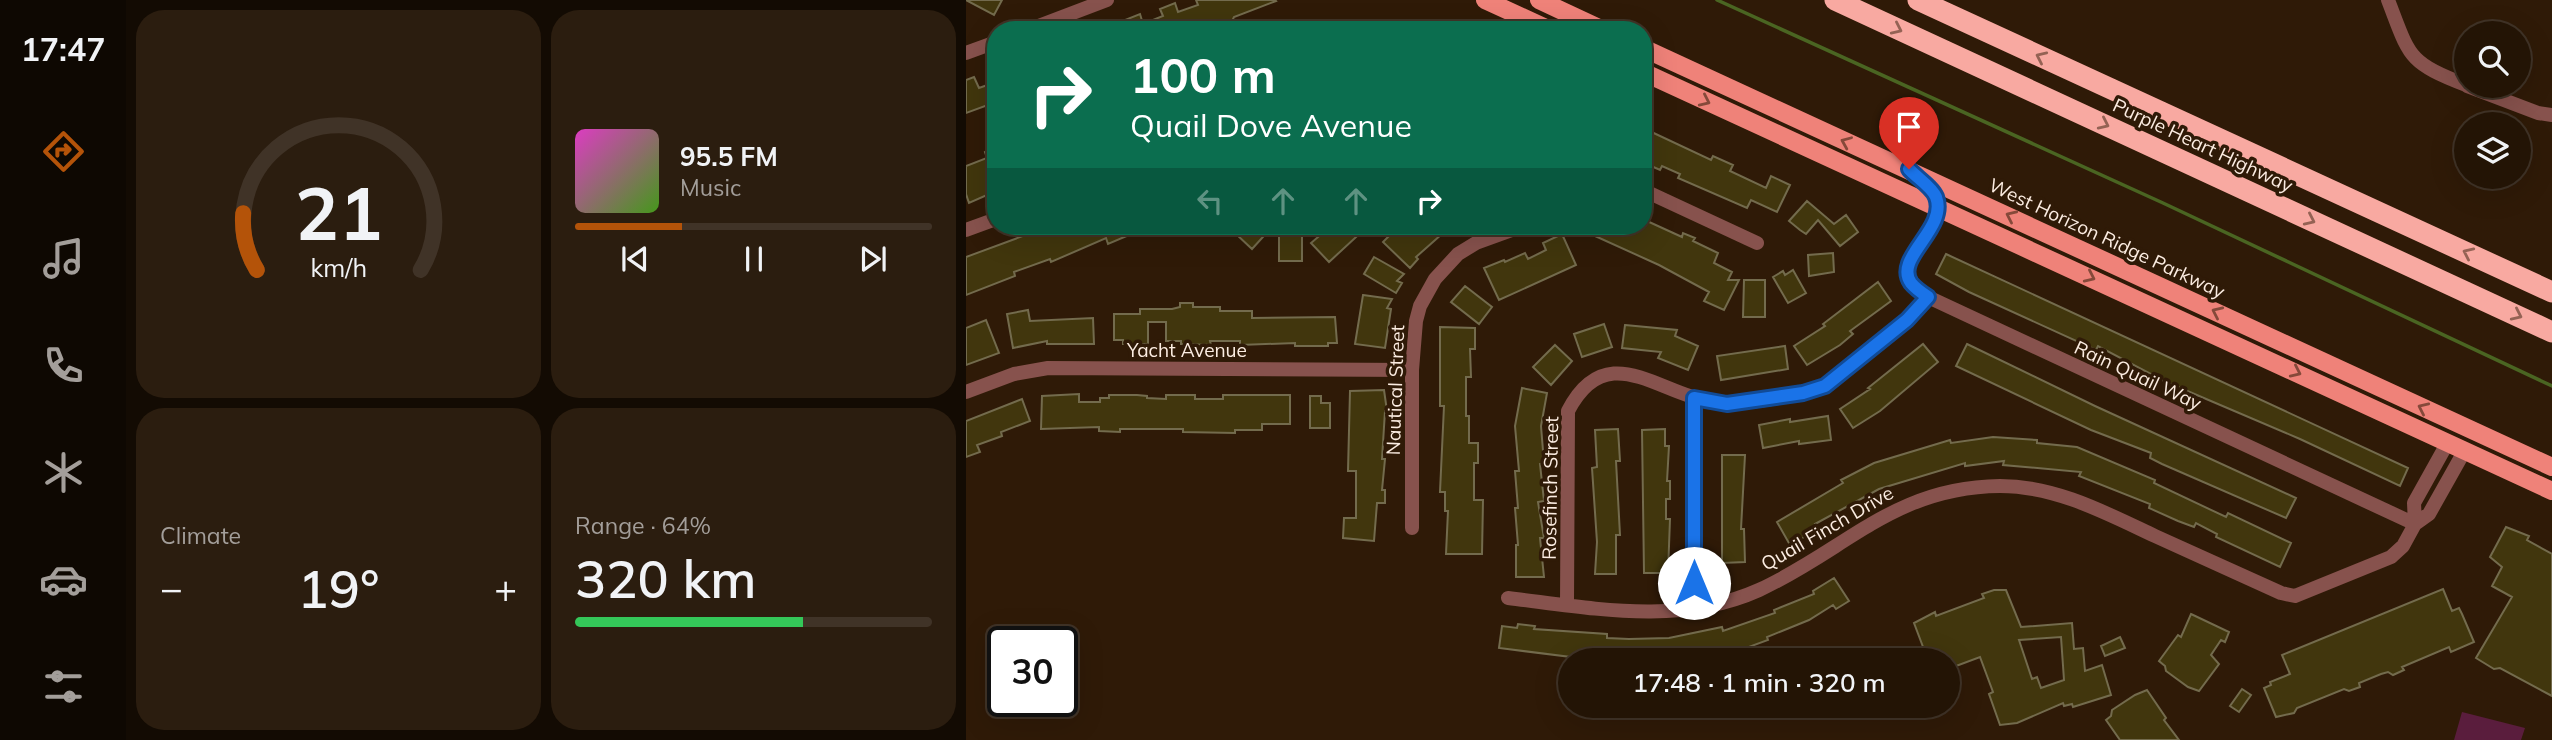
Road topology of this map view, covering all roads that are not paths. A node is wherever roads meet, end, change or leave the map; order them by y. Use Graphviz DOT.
graph roads {
  1 [pos="1107,0"];
  2 [pos="1485,0"];
  3 [pos="1539,0"];
  4 [pos="1835,0"];
  5 [pos="1918,0"];
  6 [pos="2388,0"];
  7 [pos="1052,21"];
  8 [pos="1530,21"];
  9 [pos="1584,21"];
  10 [pos="987,45"];
  11 [pos="1652,52"];
  12 [pos="966,53"];
  13 [pos="1652,76"];
  14 [pos="2454,80"];
  15 [pos="2499,98"];
  16 [pos="2552,115"];
  17 [pos="1909,169"];
  18 [pos="1652,194"];
  19 [pos="1936,215"];
  20 [pos="987,222"];
  21 [pos="966,230"];
  22 [pos="1498,235"];
  23 [pos="1757,243"];
  24 [pos="2552,292"];
  25 [pos="1928,297"];
  26 [pos="2552,332"];
  27 [pos="1412,370"];
  28 [pos="966,392"];
  29 [pos="1694,398"];
  30 [pos="2448,442"];
  31 [pos="2465,450"];
  32 [pos="2552,467"];
  33 [pos="2552,473"];
  34 [pos="2552,491"];
  35 [pos="2415,524"];
  36 [pos="1412,528"];
  37 [pos="1508,598"];
  38 [pos="1567,605"];
  39 [pos="1694,610"];
  1 -- 7 [label="street"];
  2 -- 8 [label="main road"];
  3 -- 9 [label="main road"];
  4 -- 26 [label="highway, Purple Heart Highway, one-way"];
  24 -- 5 [label="highway, Purple Heart Highway, one-way"];
  6 -- 14 [label="street"];
  10 -- 12 [label="street"];
  17 -- 11 [label="main road, West Horizon Ridge Parkway, one-way"];
  13 -- 19 [label="main road, one-way"];
  15 -- 16 [label="street"];
  17 -- 19 [label="main road"];
  32 -- 17 [label="main road, West Horizon Ridge Parkway, one-way"];
  18 -- 23 [label="street"];
  19 -- 25 [label="street, Rain Quail Way"];
  19 -- 30 [label="main road, one-way"];
  20 -- 21 [label="street"];
  22 -- 27 [label="street, Nautical Street"];
  25 -- 29 [label="street"];
  25 -- 35 [label="street, Rain Quail Way"];
  27 -- 28 [label="street, Yacht Avenue"];
  27 -- 36 [label="street, Nautical Street"];
  29 -- 38 [label="street, Rosefinch Street"];
  29 -- 39 [label="street"];
  30 -- 31 [label="main road"];
  30 -- 33 [label="main road"];
  30 -- 35 [label="street, Quail Finch Drive"];
  31 -- 34 [label="main road"];
  31 -- 35 [label="street, Quail Finch Drive"];
  35 -- 39 [label="street, Quail Finch Drive"];
  37 -- 38 [label="street, Quail Finch Drive"];
  38 -- 39 [label="street, Quail Finch Drive"];
}
